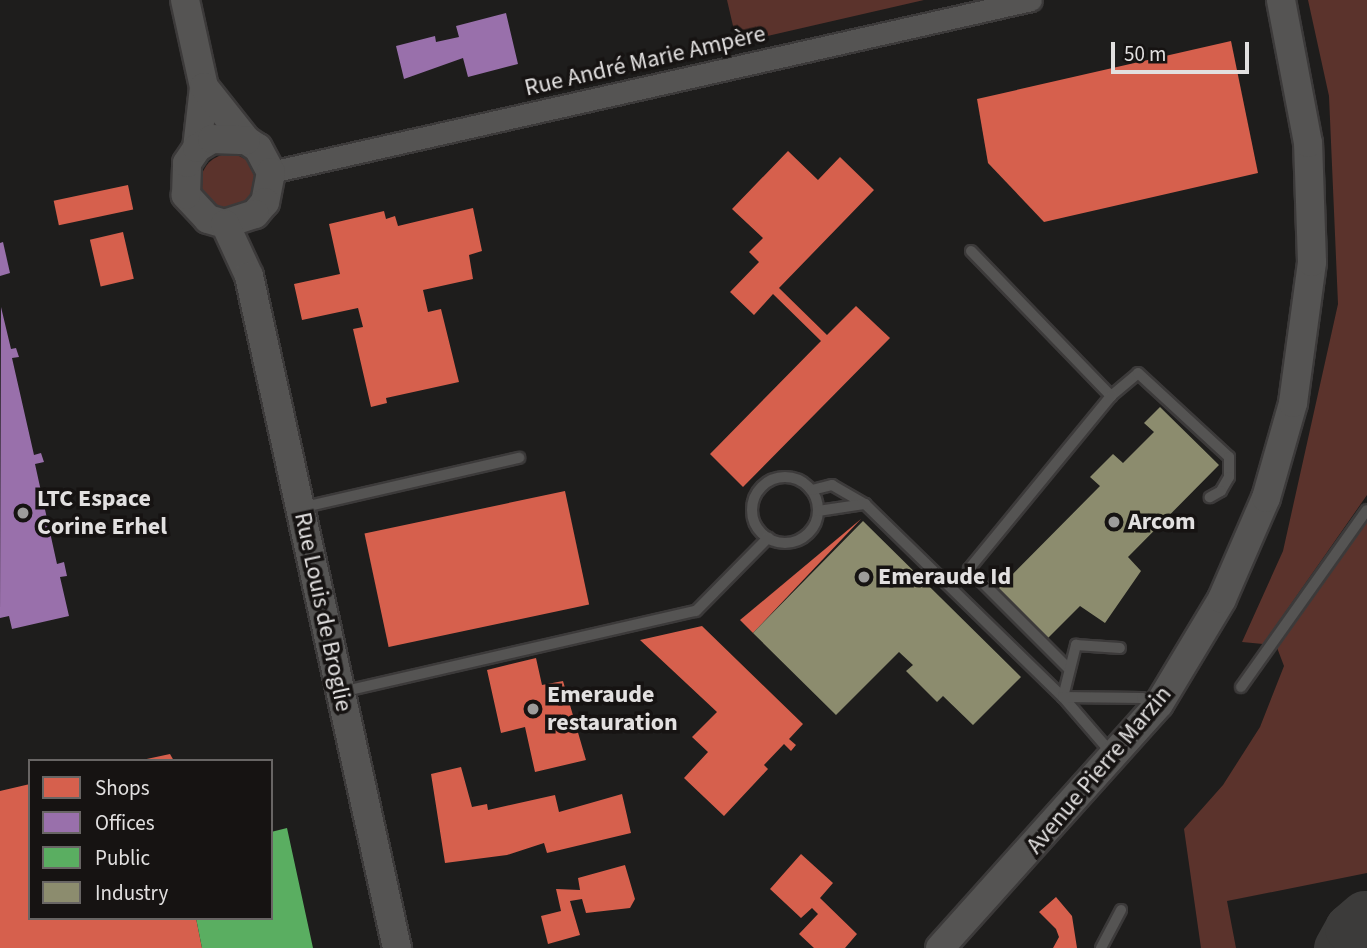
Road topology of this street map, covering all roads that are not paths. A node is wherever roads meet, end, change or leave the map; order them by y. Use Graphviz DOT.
graph roads {
  1 [pos="185,0"];
  2 [pos="1031,0"];
  3 [pos="1281,0"];
  4 [pos="204,87"];
  5 [pos="246,140"];
  6 [pos="197,148"];
  7 [pos="271,172"];
  8 [pos="255,214"];
  9 [pos="225,224"];
  10 [pos="971,251"];
  11 [pos="249,276"];
  12 [pos="1111,396"];
  13 [pos="519,457"];
  14 [pos="812,490"];
  15 [pos="1210,498"];
  16 [pos="865,505"];
  17 [pos="300,508"];
  18 [pos="1367,510"];
  19 [pos="818,512"];
  20 [pos="768,538"];
  21 [pos="1120,648"];
  22 [pos="1068,668"];
  23 [pos="1241,687"];
  24 [pos="341,692"];
  25 [pos="1063,697"];
  26 [pos="1160,704"];
  27 [pos="1115,757"];
  28 [pos="1121,910"];
  29 [pos="397,948"];
  30 [pos="940,948"];
  31 [pos="1101,948"];
  1 -- 4 [label="street"];
  2 -- 7 [label="street, Rue André Marie Ampère"];
  3 -- 26 [label="street, Avenue Pierre Marzin"];
  4 -- 5 [label="street"];
  4 -- 6 [label="street"];
  5 -- 6 [label="street"];
  5 -- 7 [label="street"];
  6 -- 9 [label="street"];
  7 -- 8 [label="street, Rue Louis de Broglie"];
  8 -- 9 [label="street"];
  8 -- 11 [label="street, Rue Louis de Broglie"];
  9 -- 11 [label="street, Rue Louis de Broglie"];
  10 -- 12 [label="lane"];
  11 -- 17 [label="street, Rue Louis de Broglie"];
  12 -- 15 [label="lane"];
  12 -- 22 [label="lane"];
  13 -- 17 [label="lane"];
  14 -- 16 [label="lane"];
  14 -- 19 [label="lane"];
  14 -- 20 [label="lane"];
  16 -- 19 [label="lane"];
  16 -- 25 [label="lane"];
  17 -- 24 [label="street, Rue Louis de Broglie"];
  18 -- 23 [label="lane"];
  19 -- 20 [label="lane"];
  20 -- 24 [label="lane"];
  21 -- 22 [label="lane"];
  22 -- 25 [label="lane"];
  24 -- 29 [label="street, Rue Louis de Broglie"];
  25 -- 26 [label="lane"];
  25 -- 27 [label="lane"];
  26 -- 27 [label="street, Avenue Pierre Marzin"];
  27 -- 30 [label="street, Avenue Pierre Marzin"];
  28 -- 31 [label="lane"];
}
